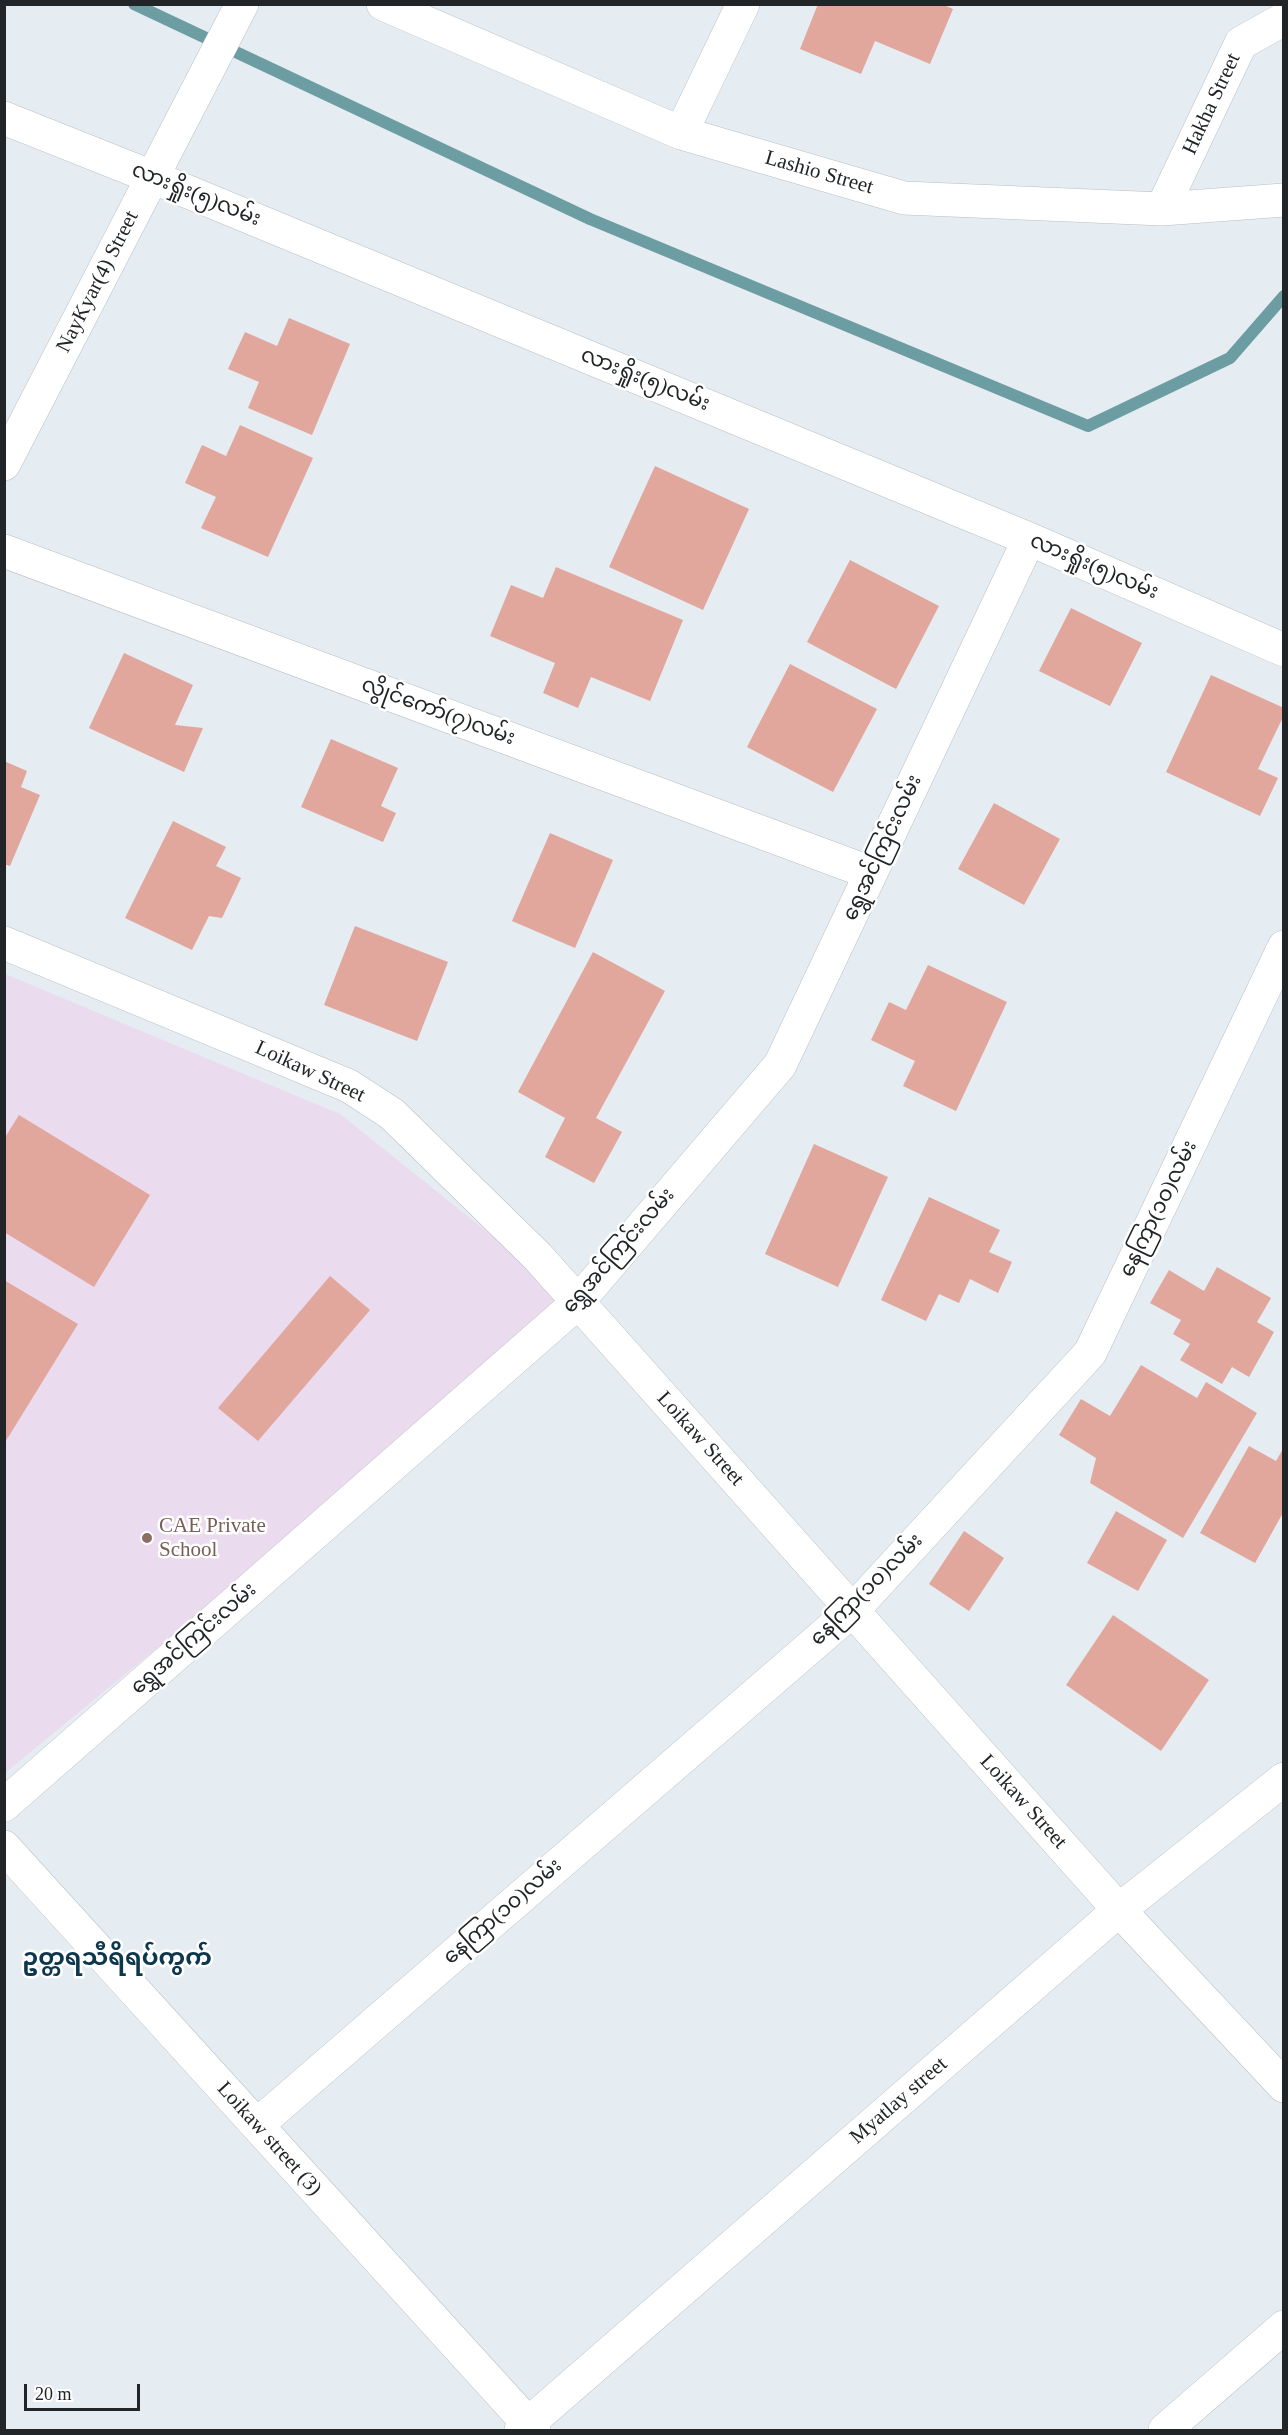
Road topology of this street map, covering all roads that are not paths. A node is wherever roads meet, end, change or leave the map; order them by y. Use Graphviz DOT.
graph roads {
  1 [pos="383,4"];
  2 [pos="743,4"];
  3 [pos="1259,4"];
  4 [pos="237,13"];
  5 [pos="1284,19"];
  6 [pos="1241,43"];
  7 [pos="4,118"];
  8 [pos="681,133"];
  9 [pos="152,177"];
  10 [pos="1284,200"];
  11 [pos="1162,210"];
  12 [pos="4,464"];
  13 [pos="1029,539"];
  14 [pos="4,551"];
  15 [pos="1284,650"];
  16 [pos="871,873"];
  17 [pos="4,943"];
  18 [pos="1284,947"];
  19 [pos="578,1302"];
  20 [pos="853,1610"];
  21 [pos="1284,1779"];
  22 [pos="4,1805"];
  23 [pos="4,1847"];
  24 [pos="1119,1910"];
  25 [pos="1284,2086"];
  26 [pos="256,2125"];
  27 [pos="1284,2327"];
  28 [pos="528,2428"];
  29 [pos="1165,2430"];
  1 -- 8 [label="street, Lashio Street"];
  2 -- 8 [label="street"];
  3 -- 6 [label="street"];
  4 -- 9 [label="street, NayKyar(4) Street"];
  5 -- 6 [label="street, Hakha Street"];
  6 -- 11 [label="street, Hakha Street"];
  7 -- 9 [label="street, လားရှိုး(၅)လမ်း"];
  8 -- 11 [label="street, Lashio Street"];
  9 -- 12 [label="street, NayKyar(4) Street"];
  9 -- 13 [label="street, လားရှိုး(၅)လမ်း"];
  10 -- 11 [label="street, Lashio Street"];
  13 -- 15 [label="street, လားရှိုး(၅)လမ်း"];
  13 -- 16 [label="street, ရွှေအင်ကြင်းလမ်း"];
  14 -- 16 [label="street, လွိုင်ကော်(၇)လမ်း"];
  16 -- 19 [label="street, ရွှေအင်ကြင်းလမ်း"];
  17 -- 19 [label="street, Loikaw Street"];
  18 -- 20 [label="street, နေကြာ(၁၀)လမ်း"];
  19 -- 20 [label="street, Loikaw Street"];
  19 -- 22 [label="street, ရွှေအင်ကြင်းလမ်း"];
  20 -- 24 [label="street, Loikaw Street"];
  20 -- 26 [label="street, နေကြာ(၁၀)လမ်း"];
  21 -- 24 [label="street, Myatlay street"];
  23 -- 26 [label="street, Loikaw street (3)"];
  24 -- 25 [label="street, Loikaw Street"];
  24 -- 28 [label="street, Myatlay street"];
  26 -- 28 [label="street, Loikaw street (3)"];
  27 -- 29 [label="street"];
}
